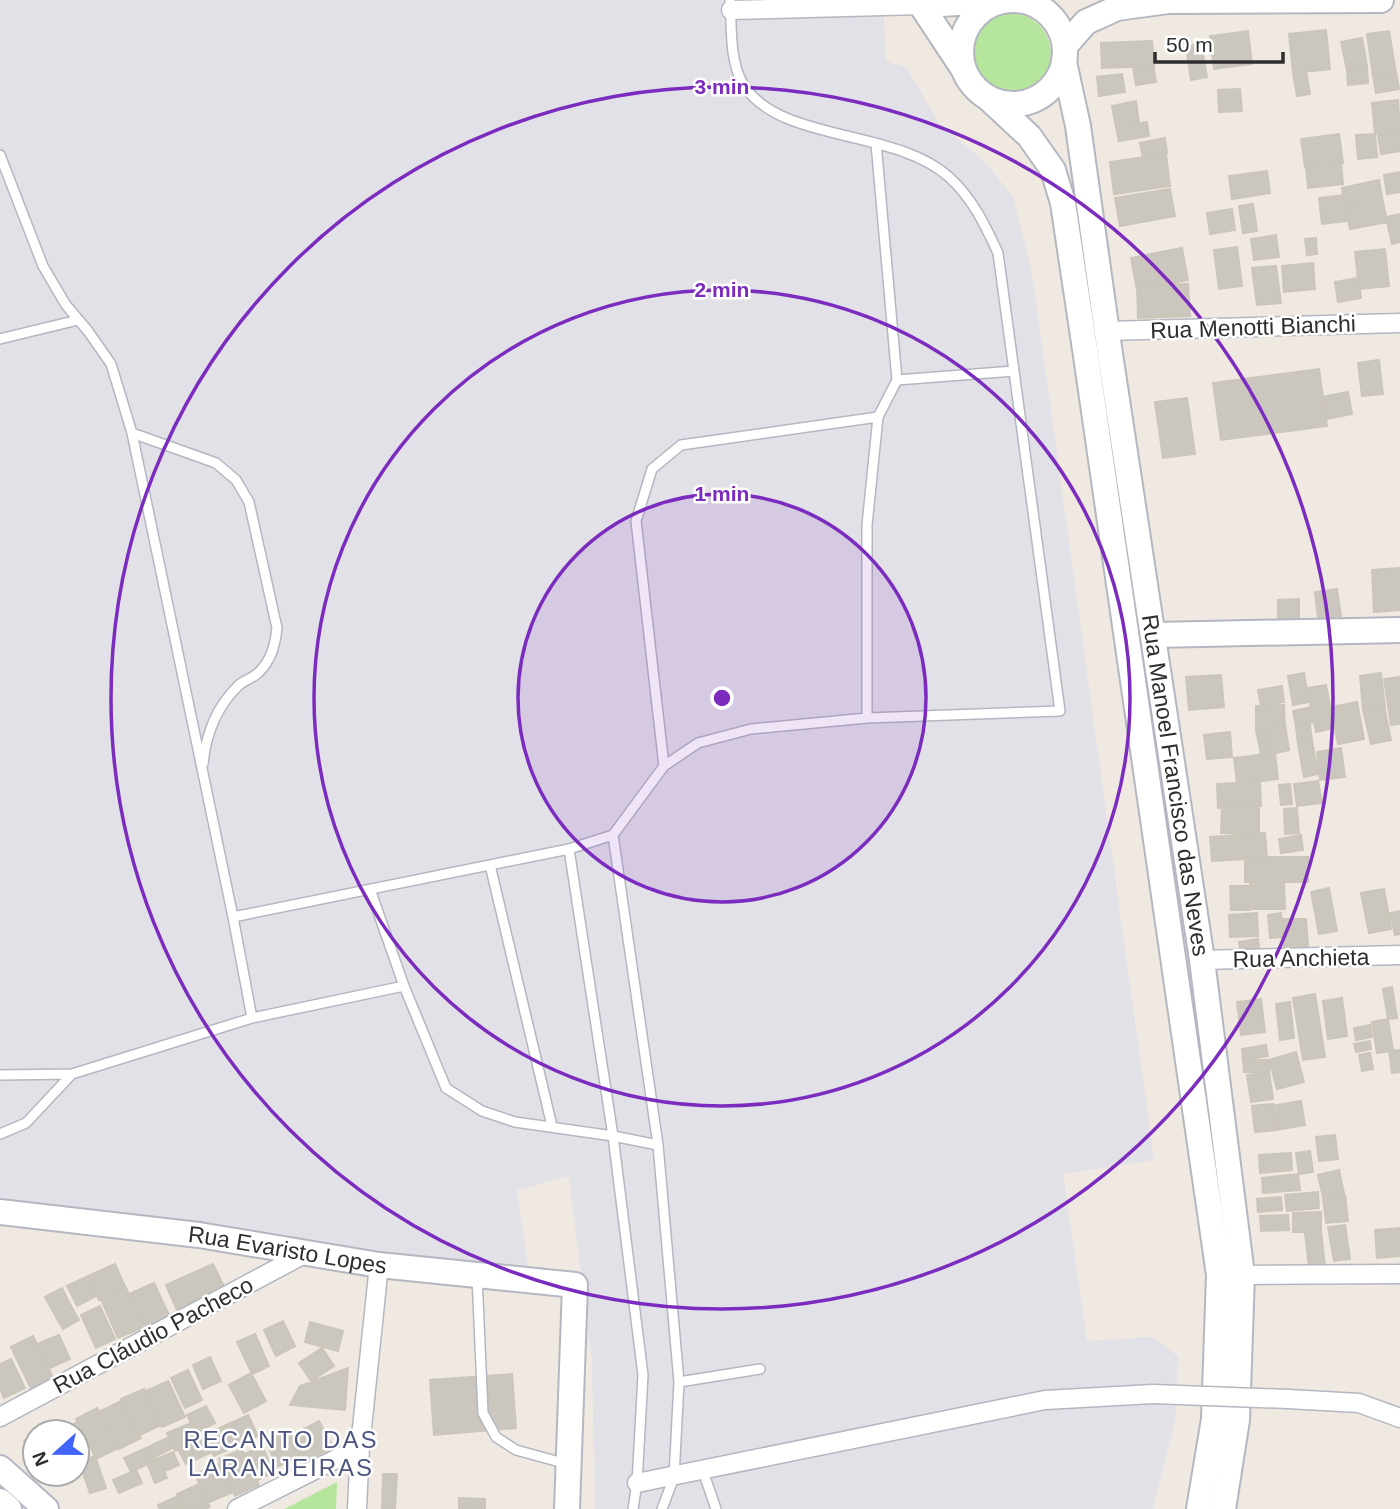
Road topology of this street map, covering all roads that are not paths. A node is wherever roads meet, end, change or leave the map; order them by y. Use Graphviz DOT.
graph roads {
  1 [pos="1007,0"];
  2 [pos="1026,0"];
  3 [pos="1381,0"];
  4 [pos="920,2"];
  5 [pos="730,5"];
  6 [pos="1065,54"];
  7 [pos="966,74"];
  8 [pos="988,98"];
  9 [pos="876,143"];
  10 [pos="0,155"];
  11 [pos="78,320"];
  12 [pos="1400,323"];
  13 [pos="1107,331"];
  14 [pos="0,339"];
  15 [pos="1014,371"];
  16 [pos="897,380"];
  17 [pos="878,416"];
  18 [pos="132,433"];
  19 [pos="1400,630"];
  20 [pos="1154,635"];
  21 [pos="867,718"];
  22 [pos="664,766"];
  23 [pos="202,774"];
  24 [pos="613,835"];
  25 [pos="569,849"];
  26 [pos="490,865"];
  27 [pos="370,889"];
  28 [pos="233,917"];
  29 [pos="1400,955"];
  30 [pos="1202,960"];
  31 [pos="404,986"];
  32 [pos="252,1018"];
  33 [pos="72,1074"];
  34 [pos="0,1075"];
  35 [pos="552,1126"];
  36 [pos="0,1134"];
  37 [pos="613,1136"];
  38 [pos="658,1145"];
  39 [pos="0,1212"];
  40 [pos="306,1253"];
  41 [pos="379,1265"];
  42 [pos="1400,1274"];
  43 [pos="477,1275"];
  44 [pos="1242,1275"];
  45 [pos="760,1368"];
  46 [pos="679,1382"];
  47 [pos="0,1417"];
  48 [pos="1400,1418"];
  49 [pos="360,1447"];
  50 [pos="569,1464"];
  51 [pos="0,1468"];
  52 [pos="702,1471"];
  53 [pos="674,1476"];
  54 [pos="637,1483"];
  55 [pos="0,1501"];
  56 [pos="9,1509"];
  57 [pos="46,1509"];
  58 [pos="237,1509"];
  59 [pos="357,1509"];
  60 [pos="567,1509"];
  61 [pos="633,1509"];
  62 [pos="662,1509"];
  63 [pos="716,1509"];
  64 [pos="1199,1509"];
  65 [pos="1223,1509"];
  1 -- 2 [label="main road"];
  1 -- 4 [label="main road"];
  1 -- 7 [label="main road"];
  2 -- 6 [label="main road"];
  3 -- 6 [label="main road"];
  4 -- 5 [label="street"];
  4 -- 7 [label="main road"];
  5 -- 9 [label="lane"];
  6 -- 8 [label="main road"];
  6 -- 13 [label="main road, Rua Manoel Francisco das Neves"];
  7 -- 8 [label="main road"];
  8 -- 64 [label="main road, Rua Manoel Francisco das Neves"];
  9 -- 15 [label="lane"];
  9 -- 16 [label="lane"];
  10 -- 11 [label="lane"];
  11 -- 14 [label="lane"];
  11 -- 18 [label="lane"];
  12 -- 13 [label="street, Rua Menotti Bianchi"];
  13 -- 20 [label="main road, Rua Manoel Francisco das Neves"];
  15 -- 16 [label="lane"];
  15 -- 21 [label="lane"];
  16 -- 17 [label="lane"];
  17 -- 21 [label="lane"];
  17 -- 22 [label="lane"];
  18 -- 23 [label="lane"];
  18 -- 23 [label="lane"];
  19 -- 20 [label="main road"];
  20 -- 30 [label="main road, Rua Manoel Francisco das Neves"];
  21 -- 22 [label="lane"];
  22 -- 24 [label="lane"];
  23 -- 28 [label="lane"];
  24 -- 25 [label="lane"];
  24 -- 38 [label="lane"];
  25 -- 26 [label="lane"];
  25 -- 37 [label="lane"];
  26 -- 27 [label="lane"];
  26 -- 35 [label="lane"];
  27 -- 28 [label="lane"];
  27 -- 31 [label="lane"];
  28 -- 32 [label="lane"];
  29 -- 30 [label="street, Rua Anchieta"];
  30 -- 44 [label="main road, Rua Manoel Francisco das Neves"];
  31 -- 32 [label="lane"];
  31 -- 35 [label="lane"];
  32 -- 33 [label="lane"];
  33 -- 34 [label="lane"];
  33 -- 36 [label="lane"];
  35 -- 37 [label="lane"];
  37 -- 38 [label="lane"];
  37 -- 54 [label="lane"];
  38 -- 46 [label="lane"];
  39 -- 40 [label="main road, Rua Evaristo Lopes"];
  40 -- 41 [label="main road, Rua Evaristo Lopes"];
  40 -- 47 [label="street, Rua Cláudio Pacheco"];
  41 -- 43 [label="main road, Rua Evaristo Lopes"];
  41 -- 49 [label="street"];
  42 -- 44 [label="street"];
  43 -- 50 [label="lane"];
  43 -- 50 [label="main road, Rua Evaristo Lopes"];
  44 -- 65 [label="main road, Rua Manoel Francisco das Neves"];
  45 -- 46 [label="lane"];
  46 -- 53 [label="lane"];
  48 -- 52 [label="street, bridge"];
  49 -- 58 [label="street"];
  49 -- 59 [label="street"];
  50 -- 60 [label="main road"];
  51 -- 57 [label="main road"];
  52 -- 53 [label="street"];
  52 -- 63 [label="lane"];
  53 -- 54 [label="street"];
  53 -- 62 [label="lane"];
  54 -- 61 [label="lane"];
  55 -- 56 [label="main road"];
}
